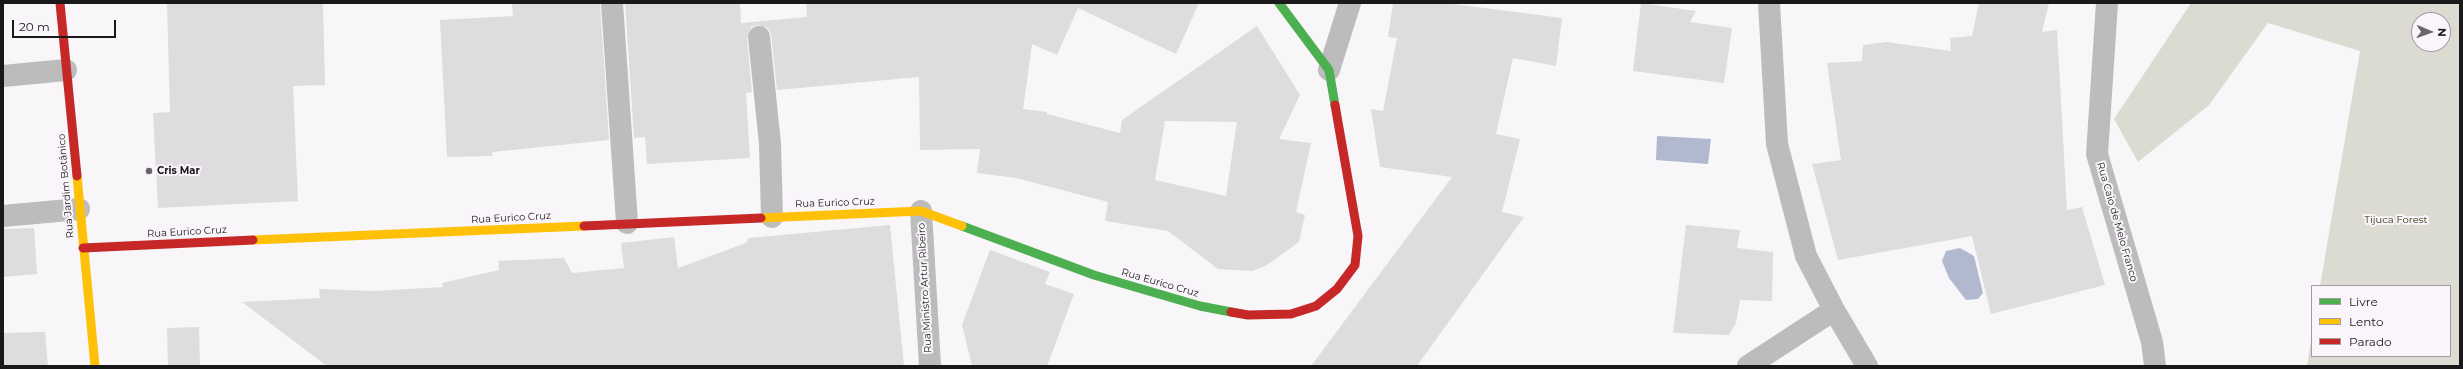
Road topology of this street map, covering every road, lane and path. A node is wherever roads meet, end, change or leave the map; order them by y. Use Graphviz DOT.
graph roads {
  1 [pos="60,3"];
  2 [pos="612,3"];
  3 [pos="1279,3"];
  4 [pos="1350,3"];
  5 [pos="1769,3"];
  6 [pos="2106,3"];
  7 [pos="759,37"];
  8 [pos="66,70"];
  9 [pos="1329,70"];
  10 [pos="3,76"];
  11 [pos="79,209"];
  12 [pos="921,211"];
  13 [pos="3,216"];
  14 [pos="772,217"];
  15 [pos="627,223"];
  16 [pos="83,248"];
  17 [pos="1834,310"];
  18 [pos="1759,363"];
  19 [pos="94,366"];
  20 [pos="930,366"];
  21 [pos="1867,366"];
  22 [pos="2155,366"];
  1 -- 8 [label="street, Rua Jardim Botânico"];
  2 -- 15 [label="street"];
  3 -- 9 [label="street"];
  4 -- 9 [label="street"];
  5 -- 17 [label="street"];
  6 -- 22 [label="street, Rua Caio de Melo Franco"];
  7 -- 14 [label="street"];
  8 -- 10 [label="street"];
  8 -- 11 [label="street, Rua Jardim Botânico"];
  9 -- 12 [label="street, Rua Eurico Cruz"];
  11 -- 13 [label="street"];
  11 -- 16 [label="street, Rua Jardim Botânico"];
  12 -- 14 [label="street, Rua Eurico Cruz"];
  12 -- 20 [label="street, Rua Ministro Artur Ribeiro"];
  14 -- 15 [label="street, Rua Eurico Cruz"];
  15 -- 16 [label="street, Rua Eurico Cruz"];
  16 -- 19 [label="street, Rua Jardim Botânico"];
  17 -- 18 [label="street"];
  17 -- 21 [label="street"];
}
